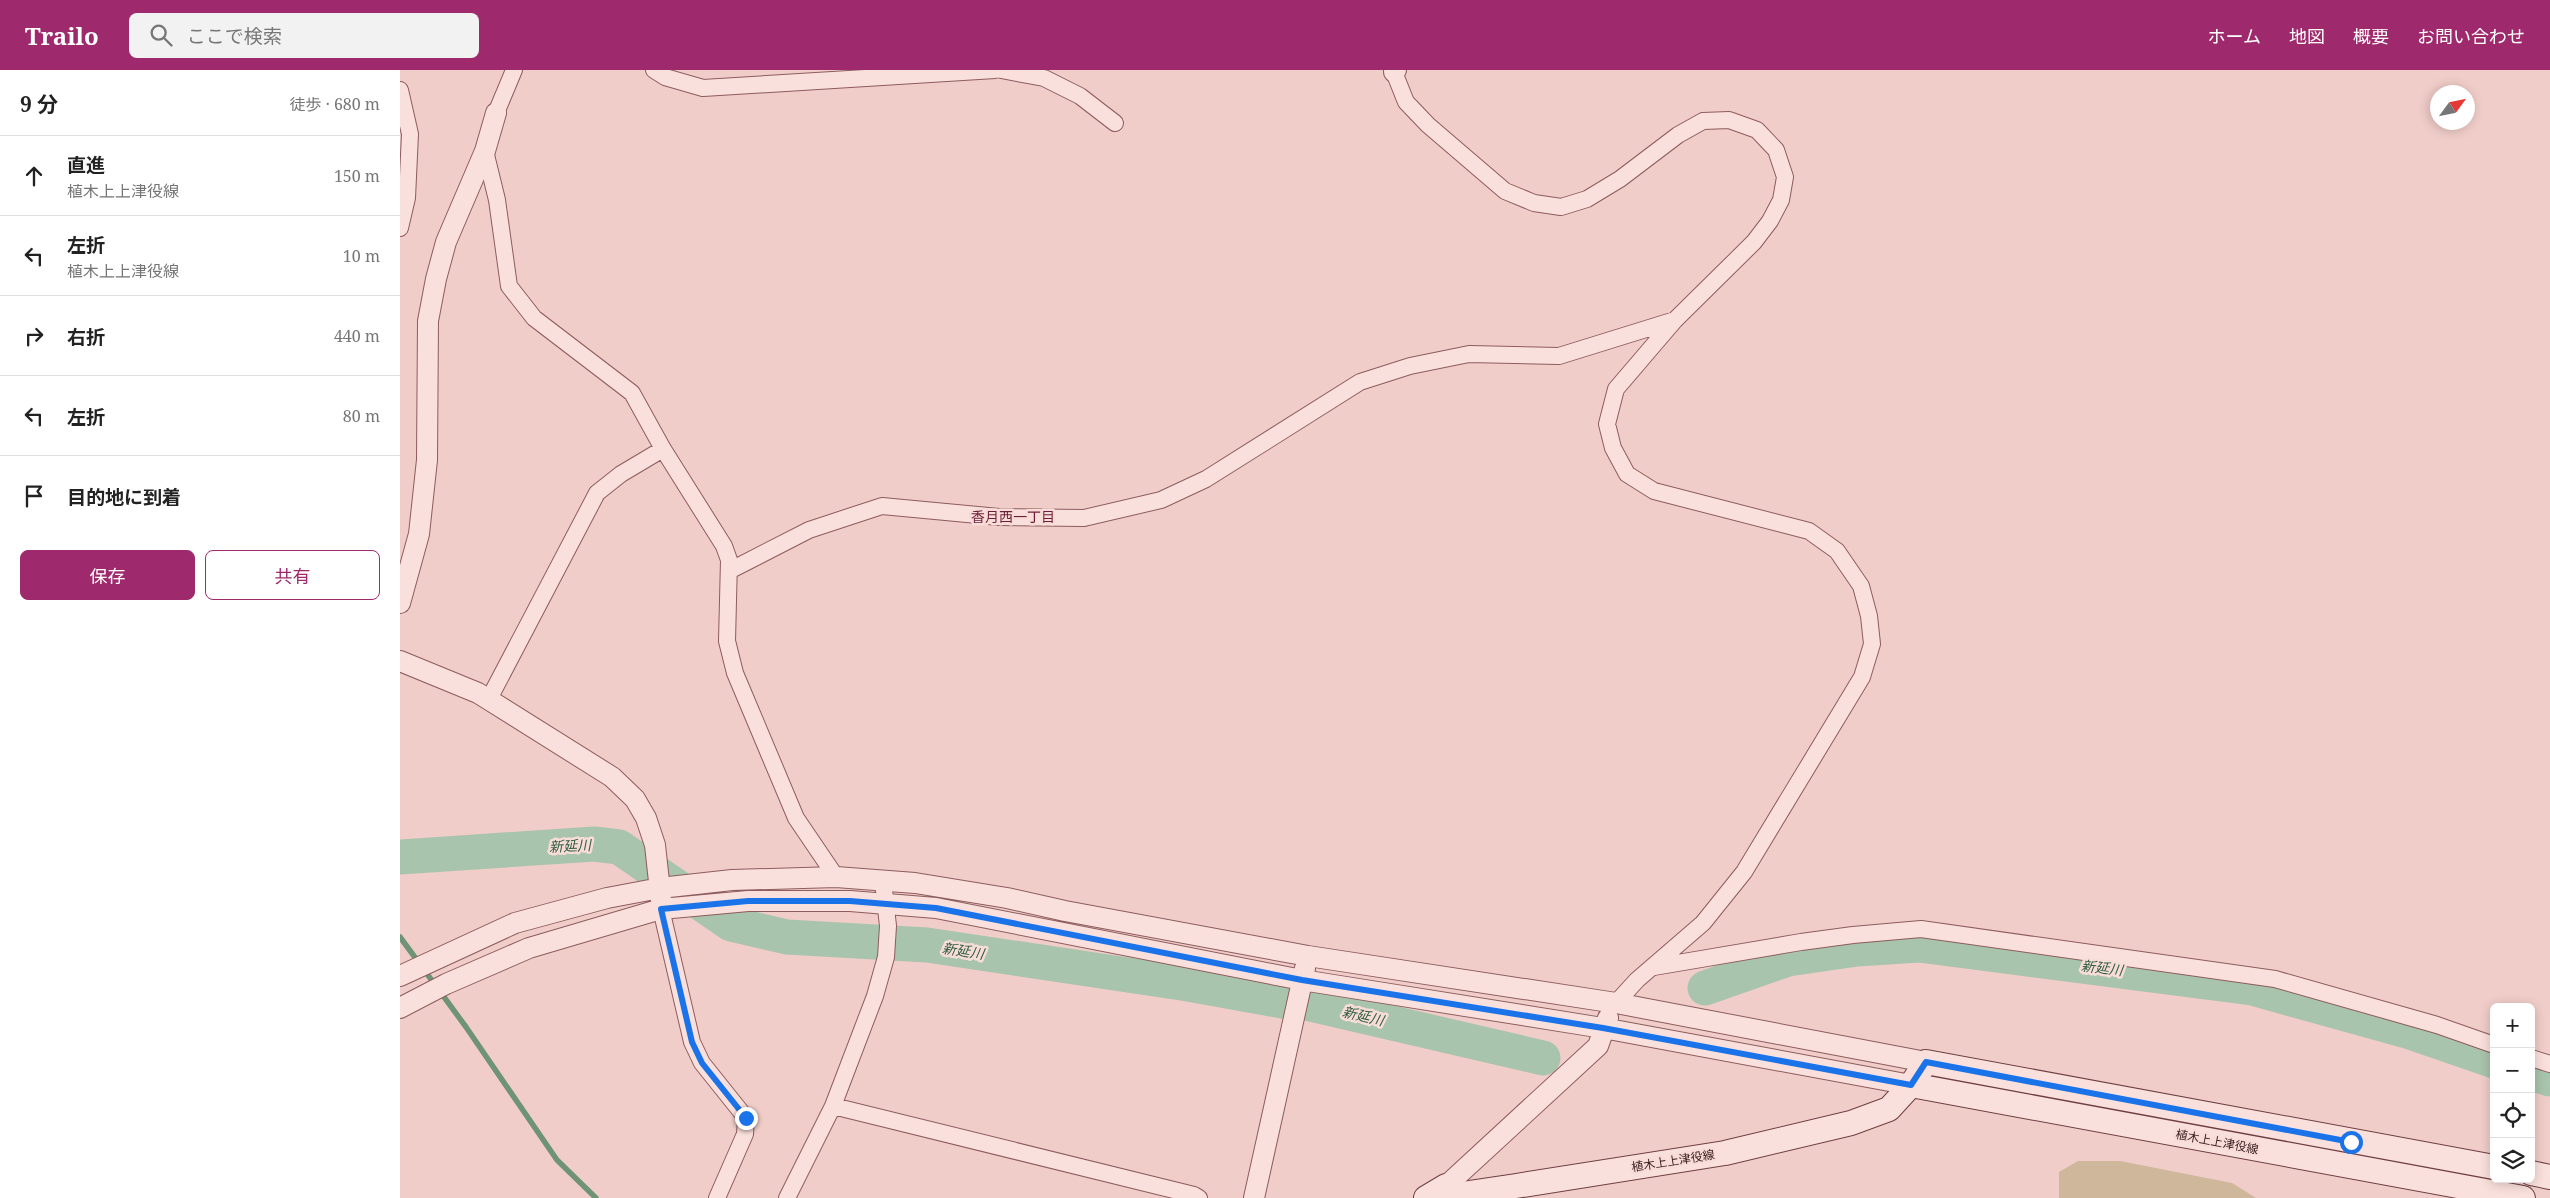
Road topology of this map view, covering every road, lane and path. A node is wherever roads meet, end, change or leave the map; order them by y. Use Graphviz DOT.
graph roads {
  1 [pos="514,70"];
  2 [pos="654,70"];
  3 [pos="995,70"];
  4 [pos="1001,70"];
  5 [pos="1395,71"];
  6 [pos="400,90"];
  7 [pos="496,113"];
  8 [pos="1115,123"];
  9 [pos="485,151"];
  10 [pos="400,228"];
  11 [pos="1675,320"];
  12 [pos="663,449"];
  13 [pos="729,571"];
  14 [pos="400,603"];
  15 [pos="400,661"];
  16 [pos="489,699"];
  17 [pos="836,877"];
  18 [pos="883,881"];
  19 [pos="660,888"];
  20 [pos="886,902"];
  21 [pos="661,909"];
  22 [pos="1308,956"];
  23 [pos="1654,967"];
  24 [pos="400,977"];
  25 [pos="1302,980"];
  26 [pos="1616,1003"];
  27 [pos="408,1004"];
  28 [pos="1603,1028"];
  29 [pos="2490,1044"];
  30 [pos="2535,1059"];
  31 [pos="1926,1062"];
  32 [pos="2550,1064"];
  33 [pos="1911,1085"];
  34 [pos="833,1106"];
  35 [pos="2490,1166"];
  36 [pos="2535,1174"];
  37 [pos="2550,1176"];
  38 [pos="1436,1192"];
  39 [pos="718,1198"];
  40 [pos="787,1198"];
  41 [pos="1199,1198"];
  42 [pos="1254,1198"];
  43 [pos="2523,1198"];
  1 -- 7 [label="street"];
  2 -- 3 [label="street"];
  4 -- 8 [label="street"];
  5 -- 11 [label="street"];
  6 -- 10 [label="street"];
  7 -- 9 [label="street"];
  9 -- 12 [label="street"];
  9 -- 14 [label="street"];
  11 -- 13 [label="street"];
  11 -- 23 [label="street"];
  12 -- 13 [label="street"];
  12 -- 16 [label="street"];
  13 -- 17 [label="street"];
  15 -- 16 [label="street"];
  16 -- 19 [label="street"];
  17 -- 18 [label="street"];
  17 -- 19 [label="street"];
  18 -- 20 [label="street"];
  18 -- 22 [label="street"];
  19 -- 21 [label="street"];
  19 -- 24 [label="street"];
  20 -- 21 [label="street"];
  20 -- 25 [label="street"];
  20 -- 34 [label="street"];
  21 -- 27 [label="street"];
  21 -- 39 [label="street"];
  22 -- 25 [label="street"];
  22 -- 26 [label="street"];
  23 -- 26 [label="street"];
  23 -- 29 [label="street"];
  24 -- 27 [label="street"];
  25 -- 28 [label="street"];
  25 -- 42 [label="street"];
  26 -- 28 [label="street"];
  26 -- 31 [label="street"];
  28 -- 33 [label="street"];
  28 -- 38 [label="street"];
  30 -- 32 [label="street"];
  31 -- 33 [label="main road, 植木上上津役線"];
  31 -- 35 [label="main road, 植木上上津役線"];
  33 -- 38 [label="main road, 植木上上津役線"];
  33 -- 43 [label="main road, 植木上上津役線"];
  34 -- 40 [label="street"];
  34 -- 41 [label="street"];
  36 -- 37 [label="main road"];
}
